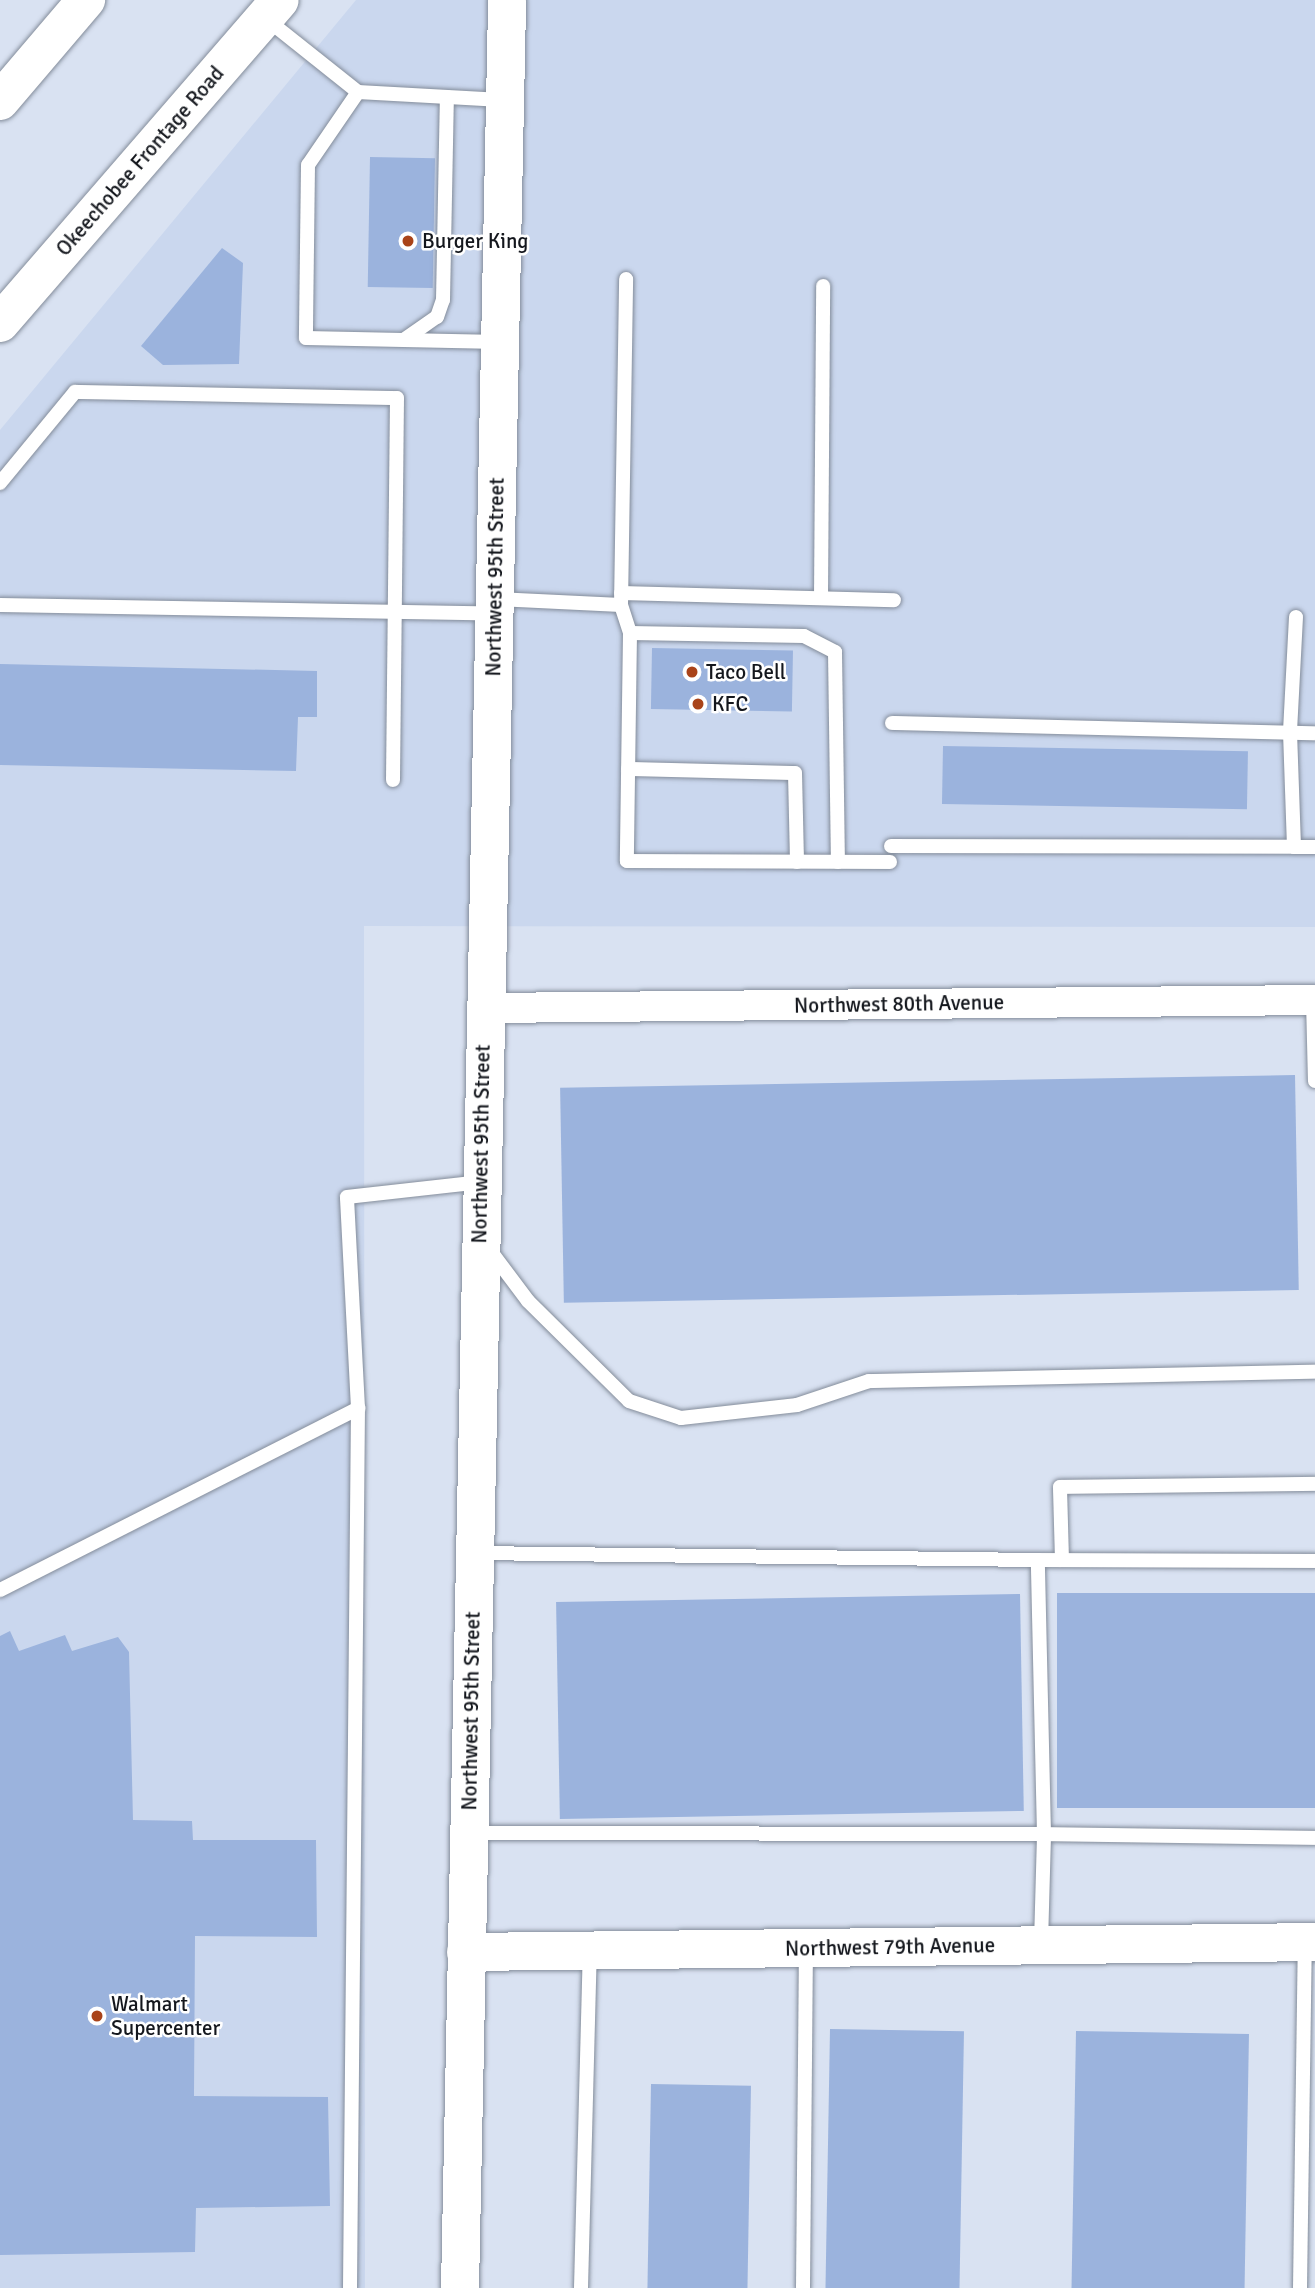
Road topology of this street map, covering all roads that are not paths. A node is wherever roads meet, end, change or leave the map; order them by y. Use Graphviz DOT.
graph roads {
  1 [pos="86,0"];
  2 [pos="507,0"];
  3 [pos="272,9"];
  4 [pos="358,92"];
  5 [pos="447,97"];
  6 [pos="506,100"];
  7 [pos="0,101"];
  8 [pos="626,279"];
  9 [pos="823,286"];
  10 [pos="0,323"];
  11 [pos="404,340"];
  12 [pos="501,342"];
  13 [pos="0,483"];
  14 [pos="821,598"];
  15 [pos="621,599"];
  16 [pos="894,600"];
  17 [pos="0,605"];
  18 [pos="494,606"];
  19 [pos="394,613"];
  20 [pos="1296,617"];
  21 [pos="630,633"];
  22 [pos="892,723"];
  23 [pos="1290,732"];
  24 [pos="1315,733"];
  25 [pos="628,769"];
  26 [pos="393,780"];
  27 [pos="891,846"];
  28 [pos="1294,847"];
  29 [pos="1315,847"];
  30 [pos="797,862"];
  31 [pos="838,862"];
  32 [pos="890,862"];
  33 [pos="1314,1000"];
  34 [pos="484,1008"];
  35 [pos="1315,1081"];
  36 [pos="481,1182"];
  37 [pos="480,1237"];
  38 [pos="1315,1372"];
  39 [pos="358,1408"];
  40 [pos="1315,1483"];
  41 [pos="474,1553"];
  42 [pos="1038,1560"];
  43 [pos="1062,1560"];
  44 [pos="1315,1561"];
  45 [pos="0,1590"];
  46 [pos="469,1833"];
  47 [pos="1044,1834"];
  48 [pos="1315,1838"];
  49 [pos="1310,1942"];
  50 [pos="1041,1945"];
  51 [pos="806,1948"];
  52 [pos="590,1951"];
  53 [pos="466,1952"];
  54 [pos="350,2288"];
  55 [pos="460,2288"];
  56 [pos="581,2288"];
  57 [pos="803,2288"];
  58 [pos="1300,2288"];
  1 -- 7 [label="main road"];
  2 -- 6 [label="main road, Northwest 95th Street"];
  3 -- 4 [label="lane"];
  3 -- 10 [label="main road, Okeechobee Frontage Road"];
  4 -- 5 [label="lane"];
  4 -- 11 [label="lane"];
  5 -- 6 [label="lane"];
  5 -- 11 [label="lane"];
  6 -- 12 [label="main road, Northwest 95th Street"];
  8 -- 15 [label="lane"];
  9 -- 14 [label="lane"];
  11 -- 12 [label="lane"];
  12 -- 18 [label="main road, Northwest 95th Street"];
  13 -- 19 [label="lane"];
  14 -- 15 [label="lane"];
  14 -- 16 [label="lane"];
  15 -- 18 [label="lane"];
  15 -- 21 [label="lane"];
  17 -- 19 [label="lane"];
  18 -- 19 [label="lane"];
  18 -- 34 [label="main road, Northwest 95th Street"];
  19 -- 26 [label="lane"];
  20 -- 23 [label="lane"];
  21 -- 25 [label="lane"];
  21 -- 31 [label="lane"];
  22 -- 23 [label="lane"];
  23 -- 24 [label="lane"];
  23 -- 28 [label="lane"];
  25 -- 30 [label="lane"];
  25 -- 30 [label="lane"];
  27 -- 28 [label="lane"];
  28 -- 29 [label="lane"];
  30 -- 31 [label="lane"];
  31 -- 32 [label="lane"];
  33 -- 34 [label="street, Northwest 80th Avenue"];
  33 -- 35 [label="lane"];
  34 -- 36 [label="main road, Northwest 95th Street"];
  36 -- 37 [label="main road, Northwest 95th Street"];
  36 -- 39 [label="lane"];
  37 -- 38 [label="lane"];
  37 -- 41 [label="main road, Northwest 95th Street"];
  39 -- 45 [label="lane"];
  39 -- 54 [label="lane"];
  40 -- 43 [label="lane"];
  41 -- 42 [label="lane"];
  41 -- 46 [label="main road, Northwest 95th Street"];
  42 -- 43 [label="lane"];
  42 -- 47 [label="lane"];
  43 -- 44 [label="lane"];
  46 -- 47 [label="lane"];
  46 -- 53 [label="main road, Northwest 95th Street"];
  47 -- 48 [label="lane"];
  47 -- 50 [label="lane"];
  49 -- 50 [label="main road, Northwest 79th Avenue"];
  49 -- 58 [label="lane"];
  50 -- 51 [label="main road, Northwest 79th Avenue"];
  51 -- 52 [label="main road, Northwest 79th Avenue"];
  51 -- 57 [label="lane"];
  52 -- 53 [label="main road, Northwest 79th Avenue"];
  52 -- 56 [label="lane"];
  53 -- 55 [label="main road, Northwest 95th Street"];
}
